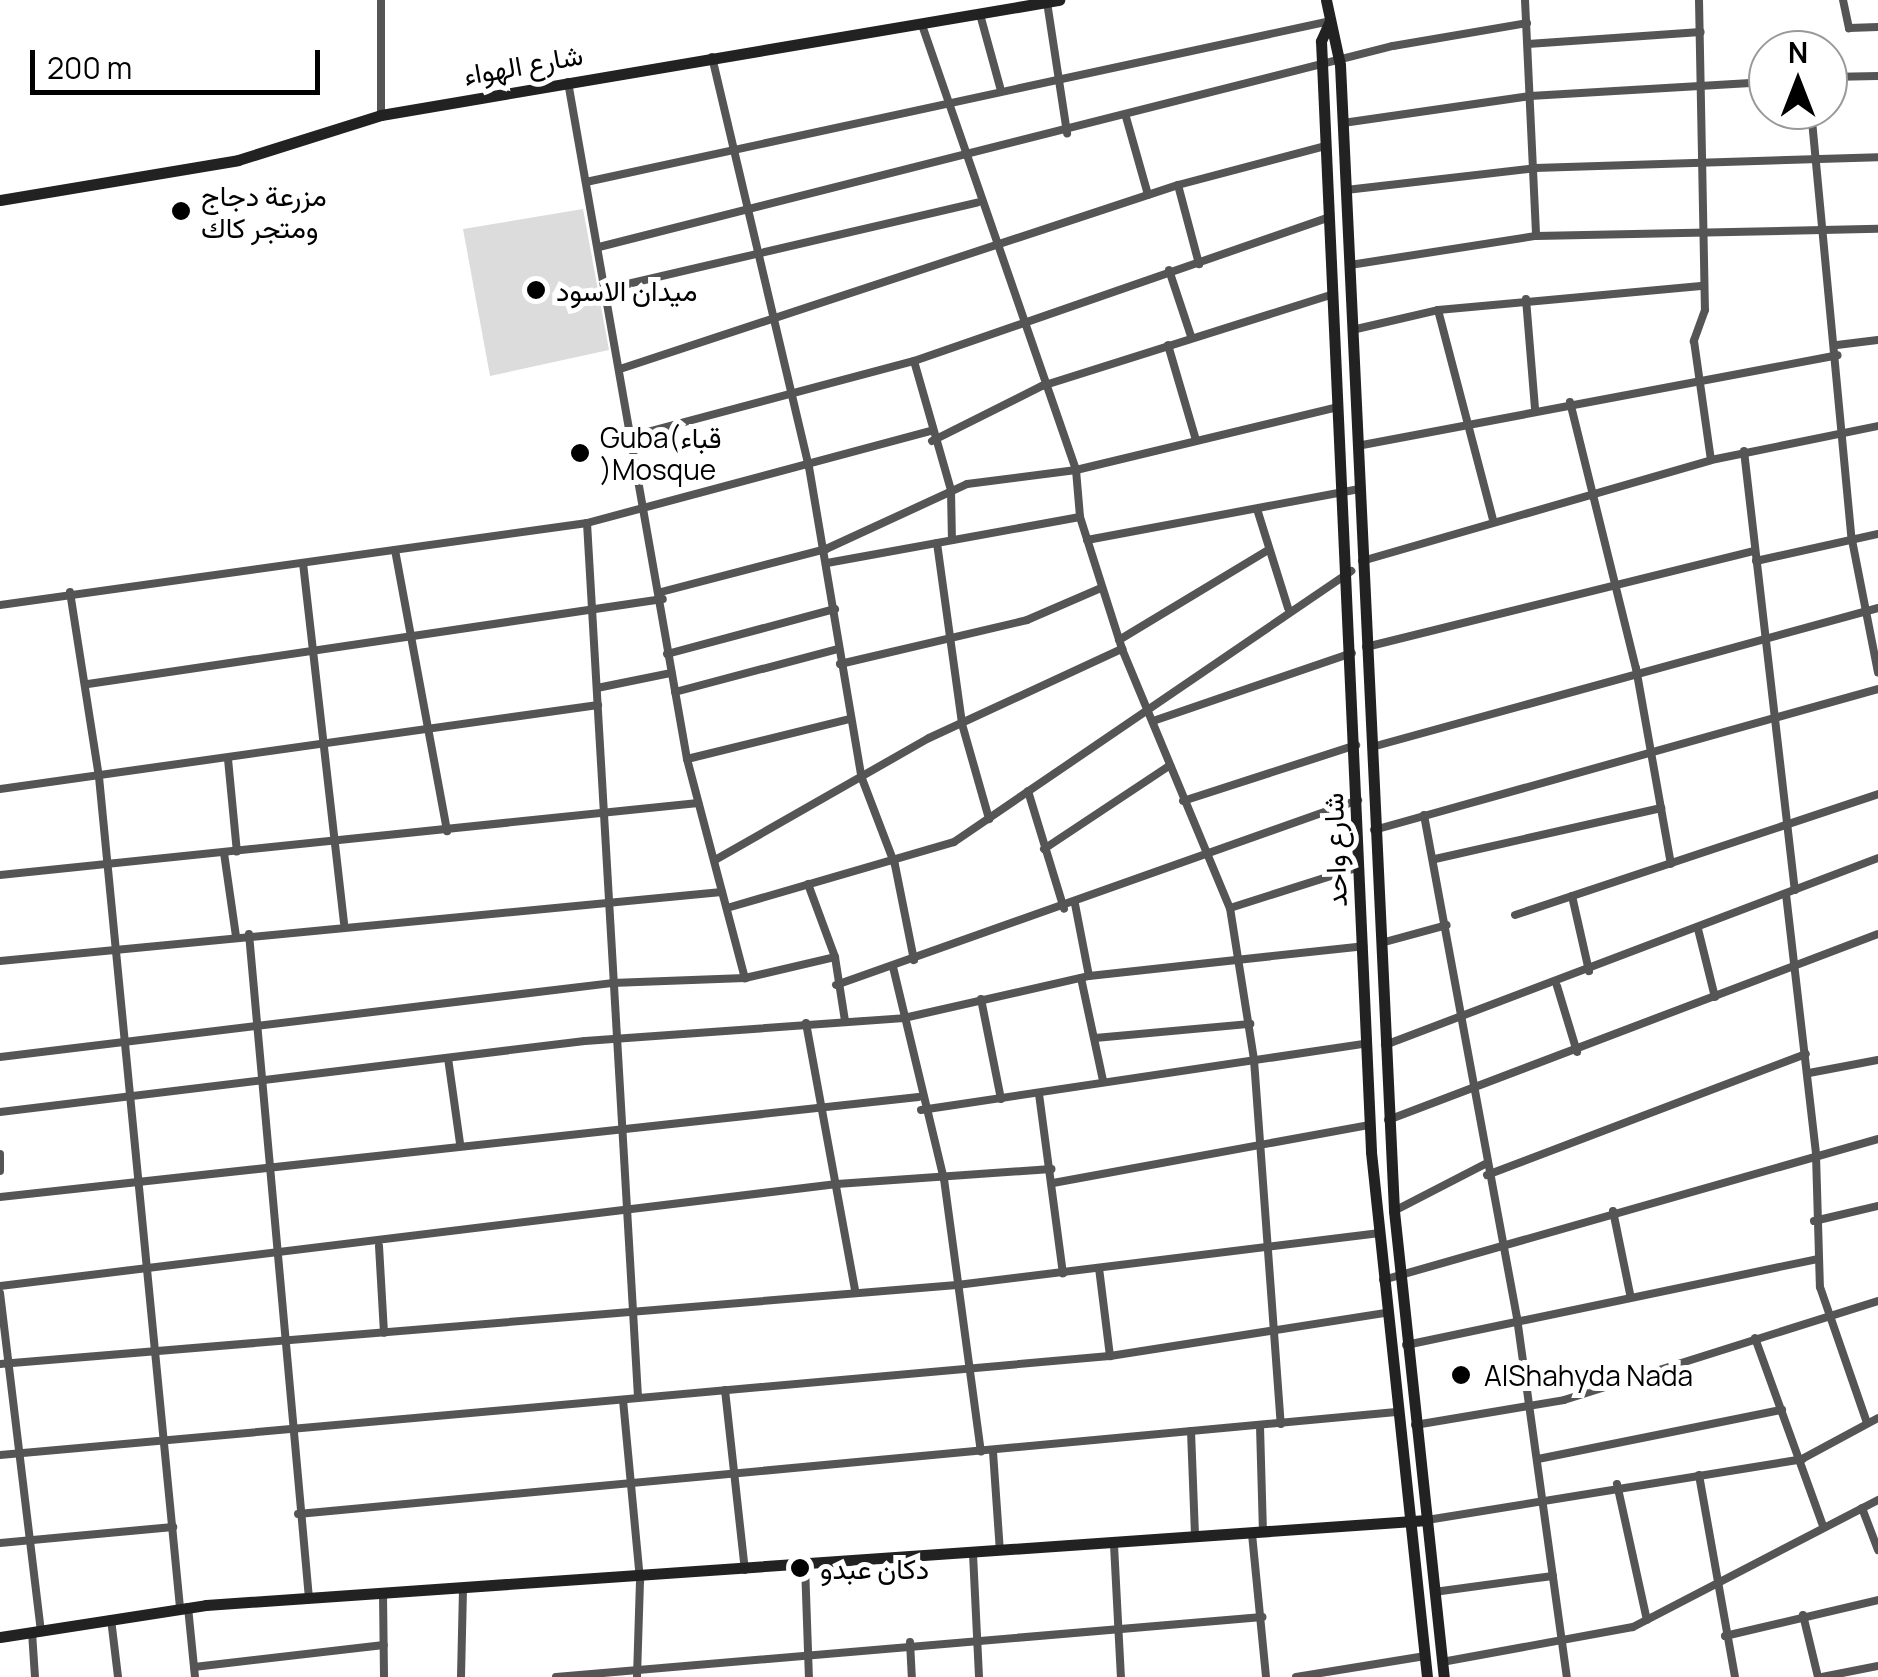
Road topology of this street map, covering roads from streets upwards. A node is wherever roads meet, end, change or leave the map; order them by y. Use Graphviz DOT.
graph roads {
  1 [pos="381,0"];
  2 [pos="1326,0"];
  3 [pos="1525,0"];
  4 [pos="1699,0"];
  5 [pos="1843,0"];
  6 [pos="1053,1"];
  7 [pos="982,18"];
  8 [pos="1330,21"];
  9 [pos="1526,23"];
  10 [pos="922,25"];
  11 [pos="1878,27"];
  12 [pos="1701,32"];
  13 [pos="1528,44"];
  14 [pos="712,57"];
  15 [pos="1333,64"];
  16 [pos="1054,74"];
  17 [pos="1878,76"];
  18 [pos="1848,77"];
  19 [pos="568,82"];
  20 [pos="1748,85"];
  21 [pos="1000,87"];
  22 [pos="1705,90"];
  23 [pos="1530,96"];
  24 [pos="943,103"];
  25 [pos="380,115"];
  26 [pos="1126,117"];
  27 [pos="1343,122"];
  28 [pos="1813,130"];
  29 [pos="1067,133"];
  30 [pos="1330,145"];
  31 [pos="730,152"];
  32 [pos="1878,157"];
  33 [pos="1815,158"];
  34 [pos="963,159"];
  35 [pos="1702,159"];
  36 [pos="1535,168"];
  37 [pos="586,182"];
  38 [pos="1178,184"];
  39 [pos="1346,190"];
  40 [pos="1148,195"];
  41 [pos="0,200"];
  42 [pos="978,203"];
  43 [pos="748,213"];
  44 [pos="1333,216"];
  45 [pos="1705,228"];
  46 [pos="1878,228"];
  47 [pos="1822,231"];
  48 [pos="1536,236"];
  49 [pos="992,246"];
  50 [pos="599,248"];
  51 [pos="757,259"];
  52 [pos="1199,264"];
  53 [pos="1350,265"];
  54 [pos="1169,270"];
  55 [pos="1701,286"];
  56 [pos="606,289"];
  57 [pos="1333,294"];
  58 [pos="1526,300"];
  59 [pos="1438,310"];
  60 [pos="1020,320"];
  61 [pos="773,322"];
  62 [pos="1352,330"];
  63 [pos="1191,336"];
  64 [pos="1878,340"];
  65 [pos="1168,345"];
  66 [pos="1837,350"];
  67 [pos="914,361"];
  68 [pos="620,368"];
  69 [pos="1699,376"];
  70 [pos="1042,386"];
  71 [pos="794,397"];
  72 [pos="1570,402"];
  73 [pos="1338,407"];
  74 [pos="1535,408"];
  75 [pos="1463,422"];
  76 [pos="1878,426"];
  77 [pos="1840,432"];
  78 [pos="632,436"];
  79 [pos="931,436"];
  80 [pos="1195,436"];
  81 [pos="1356,446"];
  82 [pos="1744,451"];
  83 [pos="1711,460"];
  84 [pos="810,467"];
  85 [pos="1076,470"];
  86 [pos="951,490"];
  87 [pos="1353,490"];
  88 [pos="1591,491"];
  89 [pos="646,510"];
  90 [pos="1257,510"];
  91 [pos="1080,517"];
  92 [pos="1493,520"];
  93 [pos="587,523"];
  94 [pos="1878,534"];
  95 [pos="952,540"];
  96 [pos="1087,540"];
  97 [pos="1852,540"];
  98 [pos="937,543"];
  99 [pos="826,549"];
  100 [pos="396,550"];
  101 [pos="1268,550"];
  102 [pos="1755,556"];
  103 [pos="1362,561"];
  104 [pos="303,563"];
  105 [pos="827,563"];
  106 [pos="1351,571"];
  107 [pos="1614,582"];
  108 [pos="1101,588"];
  109 [pos="70,592"];
  110 [pos="662,595"];
  111 [pos="0,605"];
  112 [pos="591,608"];
  113 [pos="1288,608"];
  114 [pos="1878,608"];
  115 [pos="835,609"];
  116 [pos="1864,610"];
  117 [pos="1764,632"];
  118 [pos="949,637"];
  119 [pos="412,639"];
  120 [pos="1121,645"];
  121 [pos="1366,647"];
  122 [pos="838,649"];
  123 [pos="314,652"];
  124 [pos="1352,653"];
  125 [pos="666,654"];
  126 [pos="840,664"];
  127 [pos="1636,668"];
  128 [pos="1878,672"];
  129 [pos="670,673"];
  130 [pos="88,684"];
  131 [pos="597,688"];
  132 [pos="1878,689"];
  133 [pos="674,692"];
  134 [pos="1150,703"];
  135 [pos="598,704"];
  136 [pos="1774,718"];
  137 [pos="850,720"];
  138 [pos="1156,720"];
  139 [pos="962,724"];
  140 [pos="430,732"];
  141 [pos="1356,745"];
  142 [pos="325,746"];
  143 [pos="1370,748"];
  144 [pos="1653,754"];
  145 [pos="228,759"];
  146 [pos="687,759"];
  147 [pos="1169,766"];
  148 [pos="861,776"];
  149 [pos="99,777"];
  150 [pos="0,789"];
  151 [pos="1028,791"];
  152 [pos="1878,794"];
  153 [pos="1358,800"];
  154 [pos="1183,801"];
  155 [pos="698,804"];
  156 [pos="1661,808"];
  157 [pos="1424,815"];
  158 [pos="605,816"];
  159 [pos="988,819"];
  160 [pos="1787,826"];
  161 [pos="1374,830"];
  162 [pos="447,831"];
  163 [pos="335,844"];
  164 [pos="1044,849"];
  165 [pos="237,852"];
  166 [pos="224,853"];
  167 [pos="1207,856"];
  168 [pos="1878,858"];
  169 [pos="1434,859"];
  170 [pos="715,860"];
  171 [pos="1671,864"];
  172 [pos="895,865"];
  173 [pos="106,866"];
  174 [pos="1358,868"];
  175 [pos="0,874"];
  176 [pos="808,884"];
  177 [pos="722,892"];
  178 [pos="1791,892"];
  179 [pos="1572,896"];
  180 [pos="609,898"];
  181 [pos="1360,901"];
  182 [pos="1379,902"];
  183 [pos="1075,904"];
  184 [pos="727,908"];
  185 [pos="1064,908"];
  186 [pos="1230,908"];
  187 [pos="1515,916"];
  188 [pos="344,923"];
  189 [pos="1447,925"];
  190 [pos="1698,930"];
  191 [pos="249,934"];
  192 [pos="1878,934"];
  193 [pos="236,936"];
  194 [pos="1381,944"];
  195 [pos="1363,946"];
  196 [pos="114,949"];
  197 [pos="835,956"];
  198 [pos="914,960"];
  199 [pos="0,961"];
  200 [pos="1240,964"];
  201 [pos="1796,966"];
  202 [pos="894,967"];
  203 [pos="1590,972"];
  204 [pos="1086,977"];
  205 [pos="746,978"];
  206 [pos="612,983"];
  207 [pos="836,985"];
  208 [pos="1557,986"];
  209 [pos="1715,997"];
  210 [pos="981,999"];
  211 [pos="904,1018"];
  212 [pos="845,1021"];
  213 [pos="1464,1021"];
  214 [pos="806,1023"];
  215 [pos="259,1024"];
  216 [pos="1250,1024"];
  217 [pos="615,1038"];
  218 [pos="1095,1038"];
  219 [pos="122,1041"];
  220 [pos="1367,1042"];
  221 [pos="1386,1045"];
  222 [pos="1577,1052"];
  223 [pos="1806,1054"];
  224 [pos="0,1058"];
  225 [pos="448,1058"];
  226 [pos="1254,1060"];
  227 [pos="1878,1060"];
  228 [pos="1808,1073"];
  229 [pos="263,1079"];
  230 [pos="1103,1081"];
  231 [pos="1475,1092"];
  232 [pos="128,1094"];
  233 [pos="1039,1094"];
  234 [pos="919,1097"];
  235 [pos="1001,1100"];
  236 [pos="822,1104"];
  237 [pos="921,1110"];
  238 [pos="0,1112"];
  239 [pos="1388,1120"];
  240 [pos="1370,1125"];
  241 [pos="618,1126"];
  242 [pos="1878,1139"];
  243 [pos="460,1142"];
  244 [pos="1258,1150"];
  245 [pos="0,1154"];
  246 [pos="1816,1155"];
  247 [pos="1485,1164"];
  248 [pos="0,1169"];
  249 [pos="268,1169"];
  250 [pos="1051,1169"];
  251 [pos="1487,1175"];
  252 [pos="944,1179"];
  253 [pos="1053,1183"];
  254 [pos="138,1184"];
  255 [pos="837,1184"];
  256 [pos="0,1197"];
  257 [pos="1878,1206"];
  258 [pos="1394,1211"];
  259 [pos="1613,1211"];
  260 [pos="622,1214"];
  261 [pos="1814,1220"];
  262 [pos="1378,1233"];
  263 [pos="1501,1242"];
  264 [pos="379,1246"];
  265 [pos="1265,1252"];
  266 [pos="276,1258"];
  267 [pos="1816,1259"];
  268 [pos="1099,1268"];
  269 [pos="145,1271"];
  270 [pos="1064,1272"];
  271 [pos="1400,1279"];
  272 [pos="1382,1280"];
  273 [pos="957,1285"];
  274 [pos="0,1289"];
  275 [pos="855,1290"];
  276 [pos="1630,1294"];
  277 [pos="1878,1301"];
  278 [pos="630,1307"];
  279 [pos="1386,1313"];
  280 [pos="1824,1317"];
  281 [pos="1517,1318"];
  282 [pos="384,1332"];
  283 [pos="1270,1336"];
  284 [pos="1755,1338"];
  285 [pos="280,1345"];
  286 [pos="1406,1345"];
  287 [pos="154,1354"];
  288 [pos="1110,1356"];
  289 [pos="3,1363"];
  290 [pos="972,1369"];
  291 [pos="725,1390"];
  292 [pos="638,1398"];
  293 [pos="624,1400"];
  294 [pos="1528,1408"];
  295 [pos="1782,1410"];
  296 [pos="1396,1412"];
  297 [pos="1878,1418"];
  298 [pos="1867,1423"];
  299 [pos="1281,1424"];
  300 [pos="1260,1426"];
  301 [pos="1414,1426"];
  302 [pos="288,1430"];
  303 [pos="1191,1431"];
  304 [pos="166,1440"];
  305 [pos="982,1451"];
  306 [pos="992,1452"];
  307 [pos="16,1454"];
  308 [pos="0,1456"];
  309 [pos="1538,1459"];
  310 [pos="1802,1460"];
  311 [pos="1699,1475"];
  312 [pos="736,1479"];
  313 [pos="1617,1484"];
  314 [pos="630,1490"];
  315 [pos="1878,1500"];
  316 [pos="1546,1502"];
  317 [pos="1862,1508"];
  318 [pos="298,1514"];
  319 [pos="1409,1519"];
  320 [pos="1428,1520"];
  321 [pos="1823,1526"];
  322 [pos="173,1527"];
  323 [pos="1258,1534"];
  324 [pos="1195,1538"];
  325 [pos="28,1540"];
  326 [pos="0,1543"];
  327 [pos="1114,1545"];
  328 [pos="1878,1550"];
  329 [pos="1000,1551"];
  330 [pos="973,1554"];
  331 [pos="805,1565"];
  332 [pos="746,1572"];
  333 [pos="1552,1576"];
  334 [pos="1721,1578"];
  335 [pos="640,1580"];
  336 [pos="463,1590"];
  337 [pos="1434,1592"];
  338 [pos="382,1594"];
  339 [pos="309,1598"];
  340 [pos="1878,1600"];
  341 [pos="184,1608"];
  342 [pos="1804,1616"];
  343 [pos="1262,1618"];
  344 [pos="111,1619"];
  345 [pos="1647,1620"];
  346 [pos="1118,1630"];
  347 [pos="36,1631"];
  348 [pos="1725,1636"];
  349 [pos="0,1637"];
  350 [pos="978,1637"];
  351 [pos="1562,1641"];
  352 [pos="910,1642"];
  353 [pos="384,1645"];
  354 [pos="808,1652"];
  355 [pos="1425,1656"];
  356 [pos="1442,1662"];
  357 [pos="1878,1666"];
  358 [pos="195,1672"];
  359 [pos="638,1675"];
  360 [pos="35,1677"];
  361 [pos="118,1677"];
  362 [pos="384,1677"];
  363 [pos="462,1677"];
  364 [pos="556,1677"];
  365 [pos="809,1677"];
  366 [pos="912,1677"];
  367 [pos="978,1677"];
  368 [pos="1121,1677"];
  369 [pos="1266,1677"];
  370 [pos="1296,1677"];
  371 [pos="1427,1677"];
  372 [pos="1444,1677"];
  373 [pos="1567,1677"];
  374 [pos="1735,1677"];
  375 [pos="1820,1677"];
  1 -- 25 [label="street"];
  2 -- 8 [label="street, شارع واحد"];
  3 -- 9 [label="street"];
  4 -- 12 [label="street"];
  5 -- 11 [label="street"];
  6 -- 7 [label="street, شارع الهواء"];
  6 -- 16 [label="street"];
  7 -- 10 [label="street, شارع الهواء"];
  7 -- 21 [label="street"];
  8 -- 15 [label="street, شارع واحد"];
  8 -- 16 [label="street"];
  9 -- 13 [label="street"];
  9 -- 15 [label="street"];
  10 -- 14 [label="street, شارع الهواء"];
  10 -- 24 [label="street"];
  12 -- 13 [label="street"];
  12 -- 22 [label="street"];
  13 -- 23 [label="street"];
  14 -- 19 [label="street, شارع الهواء"];
  14 -- 31 [label="street"];
  15 -- 26 [label="street"];
  15 -- 27 [label="street, شارع واحد"];
  15 -- 30 [label="street, شارع واحد"];
  16 -- 21 [label="street"];
  16 -- 29 [label="street"];
  17 -- 18 [label="street"];
  19 -- 25 [label="street, شارع الهواء"];
  19 -- 37 [label="street"];
  20 -- 22 [label="street"];
  21 -- 24 [label="street"];
  22 -- 23 [label="street"];
  22 -- 35 [label="street"];
  23 -- 27 [label="street"];
  23 -- 36 [label="street"];
  24 -- 31 [label="street"];
  24 -- 34 [label="street"];
  25 -- 41 [label="street, شارع الهواء"];
  26 -- 29 [label="street"];
  26 -- 40 [label="street"];
  27 -- 39 [label="street, شارع واحد"];
  28 -- 33 [label="street"];
  29 -- 34 [label="street"];
  30 -- 38 [label="street"];
  30 -- 44 [label="street, شارع واحد"];
  31 -- 37 [label="street"];
  31 -- 43 [label="street"];
  32 -- 33 [label="street"];
  33 -- 35 [label="street"];
  33 -- 47 [label="street"];
  34 -- 42 [label="street"];
  34 -- 43 [label="street"];
  35 -- 36 [label="street"];
  35 -- 45 [label="street"];
  36 -- 39 [label="street"];
  36 -- 48 [label="street"];
  37 -- 50 [label="street"];
  38 -- 40 [label="street"];
  38 -- 52 [label="street"];
  39 -- 53 [label="street, شارع واحد"];
  40 -- 49 [label="street"];
  42 -- 49 [label="street"];
  42 -- 51 [label="street"];
  43 -- 50 [label="street"];
  43 -- 51 [label="street"];
  44 -- 52 [label="street"];
  44 -- 57 [label="street, شارع واحد"];
  45 -- 47 [label="street"];
  45 -- 48 [label="street"];
  45 -- 55 [label="street"];
  46 -- 47 [label="street"];
  47 -- 66 [label="street"];
  48 -- 53 [label="street"];
  49 -- 60 [label="street"];
  49 -- 61 [label="street"];
  50 -- 56 [label="street"];
  51 -- 56 [label="street"];
  51 -- 61 [label="street"];
  52 -- 54 [label="street"];
  53 -- 62 [label="street, شارع واحد"];
  54 -- 60 [label="street"];
  54 -- 63 [label="street"];
  55 -- 58 [label="street"];
  55 -- 69 [label="street"];
  56 -- 68 [label="street"];
  57 -- 63 [label="street"];
  57 -- 73 [label="street, شارع واحد"];
  58 -- 59 [label="street"];
  58 -- 74 [label="street"];
  59 -- 62 [label="street"];
  59 -- 75 [label="street"];
  60 -- 67 [label="street"];
  60 -- 70 [label="street"];
  61 -- 68 [label="street"];
  61 -- 71 [label="street"];
  62 -- 81 [label="street, شارع واحد"];
  63 -- 65 [label="street"];
  64 -- 66 [label="street"];
  65 -- 70 [label="street"];
  65 -- 80 [label="street"];
  66 -- 69 [label="street"];
  66 -- 77 [label="street"];
  67 -- 71 [label="street"];
  67 -- 79 [label="street"];
  68 -- 78 [label="street"];
  69 -- 72 [label="street"];
  69 -- 83 [label="street"];
  70 -- 79 [label="street"];
  70 -- 85 [label="street"];
  71 -- 78 [label="street"];
  71 -- 84 [label="street"];
  72 -- 74 [label="street"];
  72 -- 88 [label="street"];
  73 -- 80 [label="street"];
  73 -- 87 [label="street, شارع واحد"];
  74 -- 75 [label="street"];
  75 -- 81 [label="street"];
  75 -- 92 [label="street"];
  76 -- 77 [label="street"];
  77 -- 82 [label="street"];
  77 -- 97 [label="street"];
  78 -- 89 [label="street"];
  79 -- 84 [label="street"];
  79 -- 86 [label="street"];
  80 -- 85 [label="street"];
  81 -- 87 [label="street, شارع واحد"];
  82 -- 83 [label="street"];
  82 -- 102 [label="street"];
  83 -- 88 [label="street"];
  84 -- 89 [label="street"];
  84 -- 99 [label="street"];
  85 -- 86 [label="street"];
  85 -- 91 [label="street"];
  86 -- 95 [label="street"];
  86 -- 99 [label="street"];
  87 -- 90 [label="street"];
  87 -- 103 [label="street, شارع واحد"];
  87 -- 106 [label="street, شارع واحد"];
  88 -- 92 [label="street"];
  88 -- 107 [label="street"];
  89 -- 93 [label="street"];
  89 -- 110 [label="street"];
  90 -- 96 [label="street"];
  90 -- 101 [label="street"];
  91 -- 95 [label="street"];
  91 -- 96 [label="street"];
  92 -- 103 [label="street"];
  93 -- 100 [label="street"];
  93 -- 112 [label="street"];
  94 -- 97 [label="street"];
  95 -- 98 [label="street"];
  96 -- 108 [label="street"];
  97 -- 102 [label="street"];
  97 -- 116 [label="street"];
  98 -- 105 [label="street"];
  98 -- 118 [label="street"];
  99 -- 105 [label="street"];
  99 -- 110 [label="street"];
  100 -- 104 [label="street"];
  100 -- 119 [label="street"];
  101 -- 113 [label="street"];
  101 -- 120 [label="street"];
  102 -- 107 [label="street"];
  102 -- 117 [label="street"];
  103 -- 121 [label="street, شارع واحد"];
  104 -- 109 [label="street"];
  104 -- 123 [label="street"];
  105 -- 115 [label="street"];
  106 -- 113 [label="street"];
  106 -- 124 [label="street, شارع واحد"];
  107 -- 121 [label="street"];
  107 -- 127 [label="street"];
  108 -- 118 [label="street"];
  108 -- 120 [label="street"];
  109 -- 111 [label="street"];
  109 -- 130 [label="street"];
  110 -- 112 [label="street"];
  110 -- 125 [label="street"];
  112 -- 119 [label="street"];
  112 -- 131 [label="street"];
  113 -- 134 [label="street"];
  114 -- 116 [label="street"];
  115 -- 122 [label="street"];
  115 -- 125 [label="street"];
  116 -- 117 [label="street"];
  116 -- 128 [label="street"];
  117 -- 127 [label="street"];
  117 -- 136 [label="street"];
  118 -- 126 [label="street"];
  118 -- 139 [label="street"];
  119 -- 123 [label="street"];
  119 -- 140 [label="street"];
  120 -- 134 [label="street"];
  120 -- 139 [label="street"];
  121 -- 143 [label="street, شارع واحد"];
  122 -- 126 [label="street"];
  122 -- 133 [label="street"];
  123 -- 130 [label="street"];
  123 -- 142 [label="street"];
  124 -- 138 [label="street"];
  124 -- 141 [label="street, شارع واحد"];
  125 -- 129 [label="street"];
  126 -- 137 [label="street"];
  127 -- 143 [label="street"];
  127 -- 144 [label="street"];
  129 -- 131 [label="street"];
  129 -- 133 [label="street"];
  130 -- 149 [label="street"];
  131 -- 135 [label="street"];
  132 -- 136 [label="street"];
  133 -- 146 [label="street"];
  134 -- 138 [label="street"];
  134 -- 151 [label="street"];
  135 -- 140 [label="street"];
  135 -- 158 [label="street"];
  136 -- 144 [label="street"];
  136 -- 160 [label="street"];
  137 -- 146 [label="street"];
  137 -- 148 [label="street"];
  138 -- 147 [label="street"];
  139 -- 148 [label="street"];
  139 -- 159 [label="street"];
  140 -- 142 [label="street"];
  140 -- 162 [label="street"];
  141 -- 153 [label="street, شارع واحد"];
  141 -- 154 [label="street"];
  142 -- 145 [label="street"];
  142 -- 163 [label="street"];
  143 -- 161 [label="street, شارع واحد"];
  144 -- 156 [label="street"];
  144 -- 157 [label="street"];
  145 -- 149 [label="street"];
  145 -- 165 [label="street"];
  146 -- 155 [label="street"];
  147 -- 154 [label="street"];
  147 -- 164 [label="street"];
  148 -- 170 [label="street"];
  148 -- 172 [label="street"];
  149 -- 150 [label="street"];
  149 -- 173 [label="street"];
  151 -- 159 [label="street"];
  151 -- 164 [label="street"];
  152 -- 160 [label="street"];
  153 -- 167 [label="street"];
  153 -- 174 [label="street, شارع واحد"];
  154 -- 167 [label="street"];
  155 -- 158 [label="street"];
  155 -- 170 [label="street"];
  156 -- 169 [label="street"];
  156 -- 171 [label="street"];
  157 -- 161 [label="street"];
  157 -- 169 [label="street"];
  158 -- 162 [label="street"];
  158 -- 180 [label="street"];
  159 -- 172 [label="street"];
  160 -- 171 [label="street"];
  160 -- 178 [label="street"];
  161 -- 182 [label="street, شارع واحد"];
  162 -- 163 [label="street"];
  163 -- 165 [label="street"];
  163 -- 188 [label="street"];
  164 -- 185 [label="street"];
  165 -- 166 [label="street"];
  166 -- 173 [label="street"];
  166 -- 193 [label="street"];
  167 -- 183 [label="street"];
  167 -- 186 [label="street"];
  168 -- 178 [label="street"];
  169 -- 189 [label="street"];
  170 -- 177 [label="street"];
  171 -- 179 [label="street"];
  172 -- 176 [label="street"];
  172 -- 198 [label="street"];
  173 -- 175 [label="street"];
  173 -- 196 [label="street"];
  174 -- 181 [label="street, شارع واحد"];
  174 -- 186 [label="street"];
  176 -- 184 [label="street"];
  176 -- 197 [label="street"];
  177 -- 180 [label="street"];
  177 -- 184 [label="street"];
  178 -- 190 [label="street"];
  178 -- 201 [label="street"];
  179 -- 187 [label="street"];
  179 -- 203 [label="street"];
  180 -- 188 [label="street"];
  180 -- 206 [label="street"];
  181 -- 182 [label="street"];
  181 -- 195 [label="street, شارع واحد"];
  182 -- 194 [label="street, شارع واحد"];
  183 -- 185 [label="street"];
  183 -- 204 [label="street"];
  184 -- 205 [label="street"];
  185 -- 198 [label="street"];
  186 -- 200 [label="street"];
  188 -- 191 [label="street"];
  189 -- 194 [label="street"];
  189 -- 213 [label="street"];
  190 -- 203 [label="street"];
  190 -- 209 [label="street"];
  191 -- 193 [label="street"];
  191 -- 215 [label="street"];
  192 -- 201 [label="street"];
  193 -- 196 [label="street"];
  194 -- 221 [label="street, شارع واحد"];
  195 -- 200 [label="street"];
  195 -- 220 [label="street, شارع واحد"];
  196 -- 199 [label="street"];
  196 -- 219 [label="street"];
  197 -- 205 [label="street"];
  197 -- 207 [label="street"];
  198 -- 202 [label="street"];
  200 -- 204 [label="street"];
  200 -- 216 [label="street"];
  201 -- 209 [label="street"];
  201 -- 223 [label="street"];
  202 -- 207 [label="street"];
  202 -- 211 [label="street"];
  203 -- 208 [label="street"];
  204 -- 210 [label="street"];
  204 -- 218 [label="street"];
  205 -- 206 [label="street"];
  206 -- 215 [label="street"];
  206 -- 217 [label="street"];
  207 -- 212 [label="street"];
  208 -- 213 [label="street"];
  208 -- 222 [label="street"];
  209 -- 222 [label="street"];
  210 -- 211 [label="street"];
  210 -- 235 [label="street"];
  211 -- 212 [label="street"];
  211 -- 234 [label="street"];
  212 -- 214 [label="street"];
  213 -- 221 [label="street"];
  213 -- 231 [label="street"];
  214 -- 217 [label="street"];
  214 -- 236 [label="street"];
  215 -- 219 [label="street"];
  215 -- 229 [label="street"];
  216 -- 218 [label="street"];
  216 -- 226 [label="street"];
  217 -- 225 [label="street"];
  217 -- 241 [label="street"];
  218 -- 230 [label="street"];
  219 -- 224 [label="street"];
  219 -- 232 [label="street"];
  220 -- 226 [label="street"];
  220 -- 240 [label="street, شارع واحد"];
  221 -- 239 [label="street, شارع واحد"];
  222 -- 231 [label="street"];
  223 -- 228 [label="street"];
  223 -- 251 [label="street"];
  225 -- 229 [label="street"];
  225 -- 243 [label="street"];
  226 -- 230 [label="street"];
  226 -- 244 [label="street"];
  227 -- 228 [label="street"];
  228 -- 246 [label="street"];
  229 -- 232 [label="street"];
  229 -- 249 [label="street"];
  230 -- 233 [label="street"];
  231 -- 239 [label="street"];
  231 -- 247 [label="street"];
  232 -- 238 [label="street"];
  232 -- 254 [label="street"];
  233 -- 235 [label="street"];
  233 -- 250 [label="street"];
  234 -- 236 [label="street"];
  234 -- 237 [label="street"];
  235 -- 237 [label="street"];
  236 -- 241 [label="street"];
  236 -- 255 [label="street"];
  237 -- 252 [label="street"];
  239 -- 258 [label="street, شارع واحد"];
  240 -- 244 [label="street"];
  240 -- 262 [label="street, شارع واحد"];
  241 -- 243 [label="street"];
  241 -- 260 [label="street"];
  242 -- 246 [label="street"];
  243 -- 249 [label="street"];
  244 -- 253 [label="street"];
  244 -- 265 [label="street"];
  245 -- 248 [label="street"];
  246 -- 259 [label="street"];
  246 -- 261 [label="street"];
  247 -- 251 [label="street"];
  247 -- 258 [label="street"];
  249 -- 254 [label="street"];
  249 -- 266 [label="street"];
  250 -- 252 [label="street"];
  250 -- 253 [label="street"];
  251 -- 263 [label="street"];
  252 -- 255 [label="street"];
  252 -- 273 [label="street"];
  253 -- 270 [label="street"];
  254 -- 256 [label="street"];
  254 -- 269 [label="street"];
  255 -- 260 [label="street"];
  255 -- 275 [label="street"];
  257 -- 261 [label="street"];
  258 -- 271 [label="street, شارع واحد"];
  259 -- 263 [label="street"];
  259 -- 276 [label="street"];
  260 -- 264 [label="street"];
  260 -- 278 [label="street"];
  261 -- 267 [label="street"];
  262 -- 265 [label="street"];
  262 -- 272 [label="street, شارع واحد"];
  263 -- 271 [label="street"];
  263 -- 281 [label="street"];
  264 -- 266 [label="street"];
  264 -- 282 [label="street"];
  265 -- 268 [label="street"];
  265 -- 283 [label="street"];
  266 -- 269 [label="street"];
  266 -- 285 [label="street"];
  267 -- 276 [label="street"];
  267 -- 280 [label="street"];
  268 -- 270 [label="street"];
  268 -- 288 [label="street"];
  269 -- 274 [label="street"];
  269 -- 287 [label="street"];
  270 -- 273 [label="street"];
  271 -- 272 [label="street"];
  271 -- 286 [label="street, شارع واحد"];
  272 -- 279 [label="street, شارع واحد"];
  273 -- 275 [label="street"];
  273 -- 290 [label="street"];
  274 -- 289 [label="street"];
  275 -- 278 [label="street"];
  276 -- 281 [label="street"];
  277 -- 280 [label="street"];
  278 -- 282 [label="street"];
  278 -- 292 [label="street"];
  279 -- 283 [label="street"];
  279 -- 296 [label="street, شارع واحد"];
  280 -- 284 [label="street"];
  280 -- 298 [label="street"];
  281 -- 286 [label="street"];
  281 -- 294 [label="street"];
  282 -- 285 [label="street"];
  283 -- 288 [label="street"];
  283 -- 299 [label="street"];
  284 -- 294 [label="street"];
  284 -- 295 [label="street"];
  285 -- 287 [label="street"];
  285 -- 302 [label="street"];
  286 -- 301 [label="street, شارع واحد"];
  287 -- 289 [label="street"];
  287 -- 304 [label="street"];
  288 -- 290 [label="street"];
  289 -- 307 [label="street"];
  290 -- 291 [label="street"];
  290 -- 305 [label="street"];
  291 -- 292 [label="street"];
  291 -- 312 [label="street"];
  292 -- 293 [label="street"];
  293 -- 302 [label="street"];
  293 -- 314 [label="street"];
  294 -- 301 [label="street"];
  294 -- 309 [label="street"];
  295 -- 309 [label="street"];
  295 -- 310 [label="street"];
  296 -- 299 [label="street"];
  296 -- 319 [label="street, شارع واحد"];
  297 -- 298 [label="street"];
  298 -- 310 [label="street"];
  299 -- 300 [label="street"];
  300 -- 303 [label="street"];
  300 -- 323 [label="street"];
  301 -- 320 [label="street, شارع واحد"];
  302 -- 304 [label="street"];
  302 -- 318 [label="street"];
  303 -- 306 [label="street"];
  303 -- 324 [label="street"];
  304 -- 307 [label="street"];
  304 -- 322 [label="street"];
  305 -- 306 [label="street"];
  305 -- 312 [label="street"];
  306 -- 329 [label="street"];
  307 -- 308 [label="street"];
  307 -- 325 [label="street"];
  309 -- 316 [label="street"];
  310 -- 311 [label="street"];
  310 -- 321 [label="street"];
  311 -- 313 [label="street"];
  311 -- 334 [label="street"];
  312 -- 314 [label="street"];
  312 -- 332 [label="street"];
  313 -- 316 [label="street"];
  313 -- 345 [label="street"];
  314 -- 318 [label="street"];
  314 -- 335 [label="street"];
  315 -- 317 [label="street"];
  316 -- 320 [label="street"];
  316 -- 333 [label="street"];
  317 -- 321 [label="street"];
  317 -- 328 [label="street"];
  318 -- 339 [label="street"];
  319 -- 320 [label="street"];
  319 -- 323 [label="street"];
  319 -- 355 [label="street, شارع واحد"];
  320 -- 337 [label="street, شارع واحد"];
  321 -- 334 [label="street"];
  322 -- 325 [label="street"];
  322 -- 341 [label="street"];
  323 -- 324 [label="street"];
  323 -- 343 [label="street"];
  324 -- 327 [label="street"];
  325 -- 326 [label="street"];
  325 -- 347 [label="street"];
  327 -- 329 [label="street"];
  327 -- 346 [label="street"];
  329 -- 330 [label="street"];
  330 -- 331 [label="street"];
  330 -- 350 [label="street"];
  331 -- 332 [label="street"];
  331 -- 354 [label="street"];
  332 -- 335 [label="street"];
  333 -- 337 [label="street"];
  333 -- 351 [label="street"];
  334 -- 345 [label="street"];
  334 -- 348 [label="street"];
  335 -- 336 [label="street"];
  335 -- 359 [label="street"];
  336 -- 338 [label="street"];
  336 -- 363 [label="street"];
  337 -- 356 [label="street, شارع واحد"];
  338 -- 339 [label="street"];
  338 -- 353 [label="street"];
  339 -- 341 [label="street"];
  340 -- 342 [label="street"];
  341 -- 344 [label="street"];
  341 -- 358 [label="street"];
  342 -- 348 [label="street"];
  342 -- 375 [label="street"];
  343 -- 346 [label="street"];
  343 -- 369 [label="street"];
  344 -- 347 [label="street"];
  344 -- 361 [label="street"];
  345 -- 351 [label="street"];
  346 -- 350 [label="street"];
  346 -- 368 [label="street"];
  347 -- 349 [label="street"];
  347 -- 360 [label="street"];
  348 -- 374 [label="street"];
  350 -- 352 [label="street"];
  350 -- 367 [label="street"];
  351 -- 356 [label="street"];
  351 -- 373 [label="street"];
  352 -- 354 [label="street"];
  352 -- 366 [label="street"];
  353 -- 358 [label="street"];
  353 -- 362 [label="street"];
  354 -- 359 [label="street"];
  354 -- 365 [label="street"];
  355 -- 370 [label="street"];
  355 -- 371 [label="street, شارع واحد"];
  356 -- 372 [label="street, شارع واحد"];
  357 -- 375 [label="street"];
  359 -- 364 [label="street"];
}
